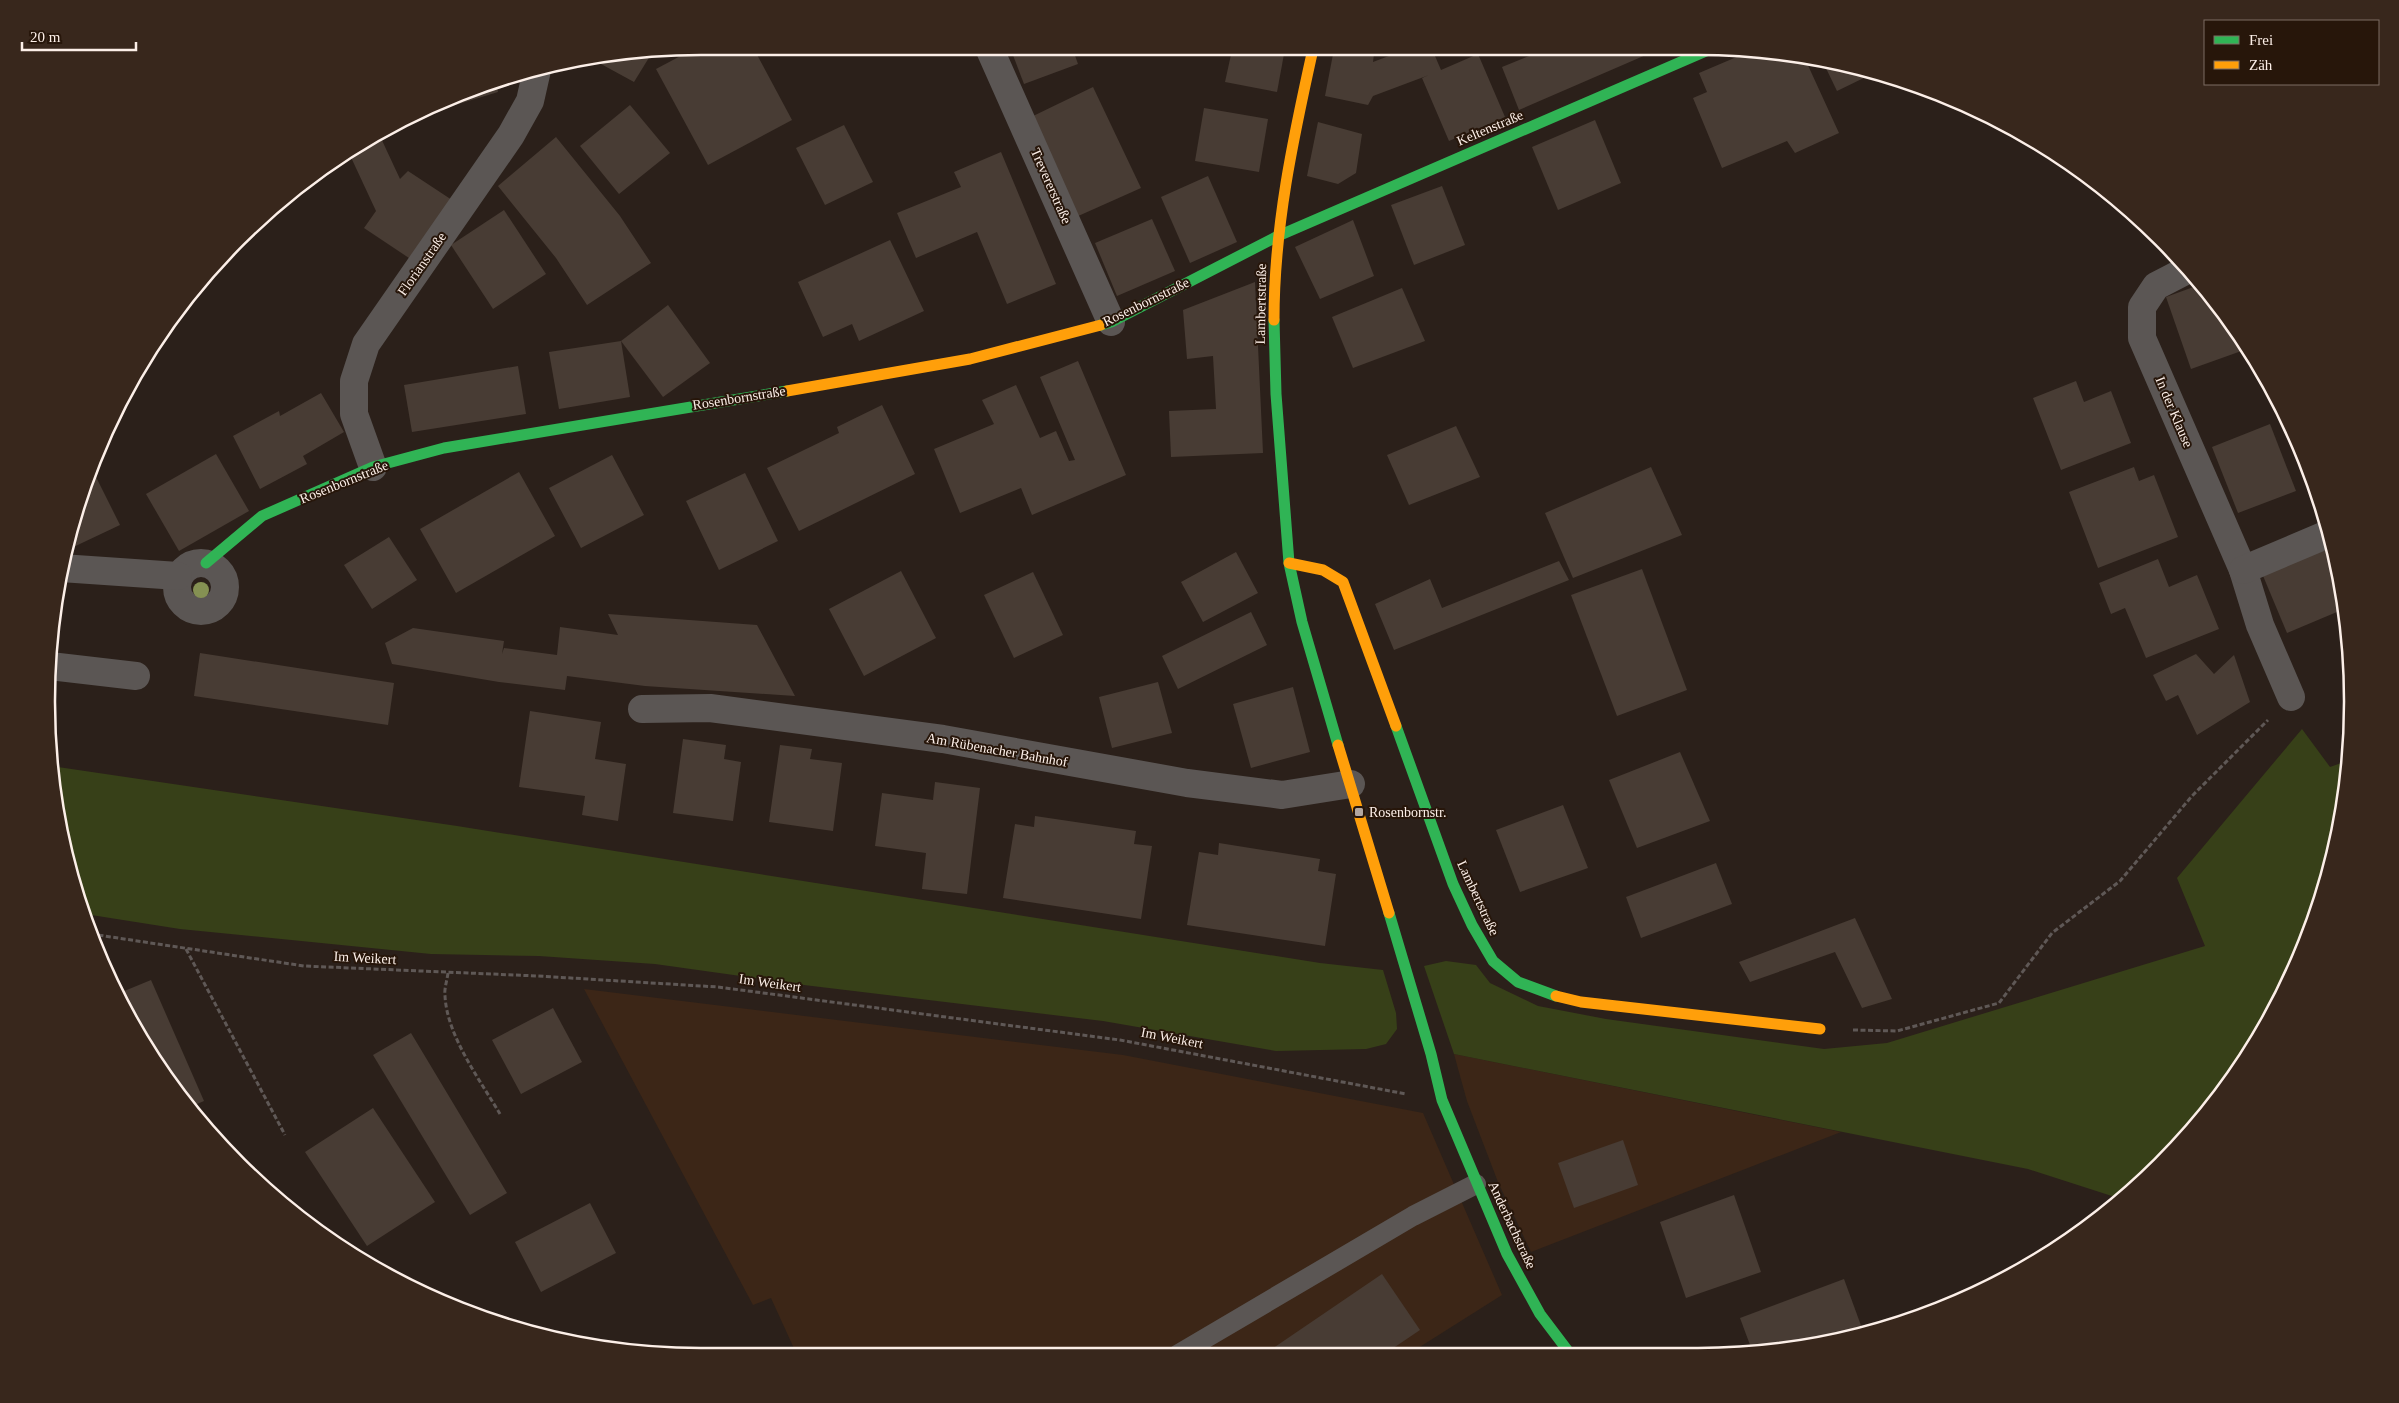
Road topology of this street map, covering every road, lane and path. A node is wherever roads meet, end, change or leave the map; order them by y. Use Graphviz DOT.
graph roads {
  1 [pos="992,55"];
  2 [pos="1311,55"];
  3 [pos="1698,55"];
  4 [pos="536,77"];
  5 [pos="1278,236"];
  6 [pos="2182,273"];
  7 [pos="1111,322"];
  8 [pos="373,467"];
  9 [pos="2323,536"];
  10 [pos="206,563"];
  11 [pos="1289,563"];
  12 [pos="69,568"];
  13 [pos="2243,570"];
  14 [pos="178,576"];
  15 [pos="56,667"];
  16 [pos="136,676"];
  17 [pos="2291,697"];
  18 [pos="642,709"];
  19 [pos="1351,784"];
  20 [pos="99,935"];
  21 [pos="185,949"];
  22 [pos="448,973"];
  23 [pos="1820,1030"];
  24 [pos="1442,1100"];
  25 [pos="500,1114"];
  26 [pos="285,1135"];
  27 [pos="1476,1184"];
  28 [pos="1189,1348"];
  29 [pos="1566,1348"];
  1 -- 7 [label="street, Trevererstraße"];
  2 -- 5 [label="street, Lambertstraße"];
  3 -- 5 [label="street, Keltenstraße"];
  4 -- 8 [label="street, Florianstraße"];
  5 -- 7 [label="street, Rosenbornstraße"];
  5 -- 11 [label="street, Lambertstraße"];
  6 -- 13 [label="street, In der Klause"];
  7 -- 8 [label="street, Rosenbornstraße"];
  8 -- 10 [label="street, Rosenbornstraße"];
  9 -- 13 [label="street"];
  10 -- 14 [label="street, Rosenbornstraße"];
  10 -- 14 [label="street"];
  11 -- 19 [label="street, Lambertstraße"];
  11 -- 23 [label="street, Lambertstraße"];
  12 -- 14 [label="street"];
  13 -- 17 [label="street, In der Klause"];
  15 -- 16 [label="street"];
  17 -- 23 [label="path"];
  18 -- 19 [label="street, Am Rübenacher Bahnhof"];
  19 -- 24 [label="street, Lambertstraße"];
  20 -- 21 [label="path, Im Weikert"];
  21 -- 22 [label="path, Im Weikert"];
  21 -- 26 [label="path"];
  22 -- 24 [label="path, Im Weikert"];
  22 -- 25 [label="path"];
  24 -- 27 [label="street, Anderbachstraße"];
  27 -- 28 [label="lane"];
  27 -- 29 [label="street, Anderbachstraße"];
}
